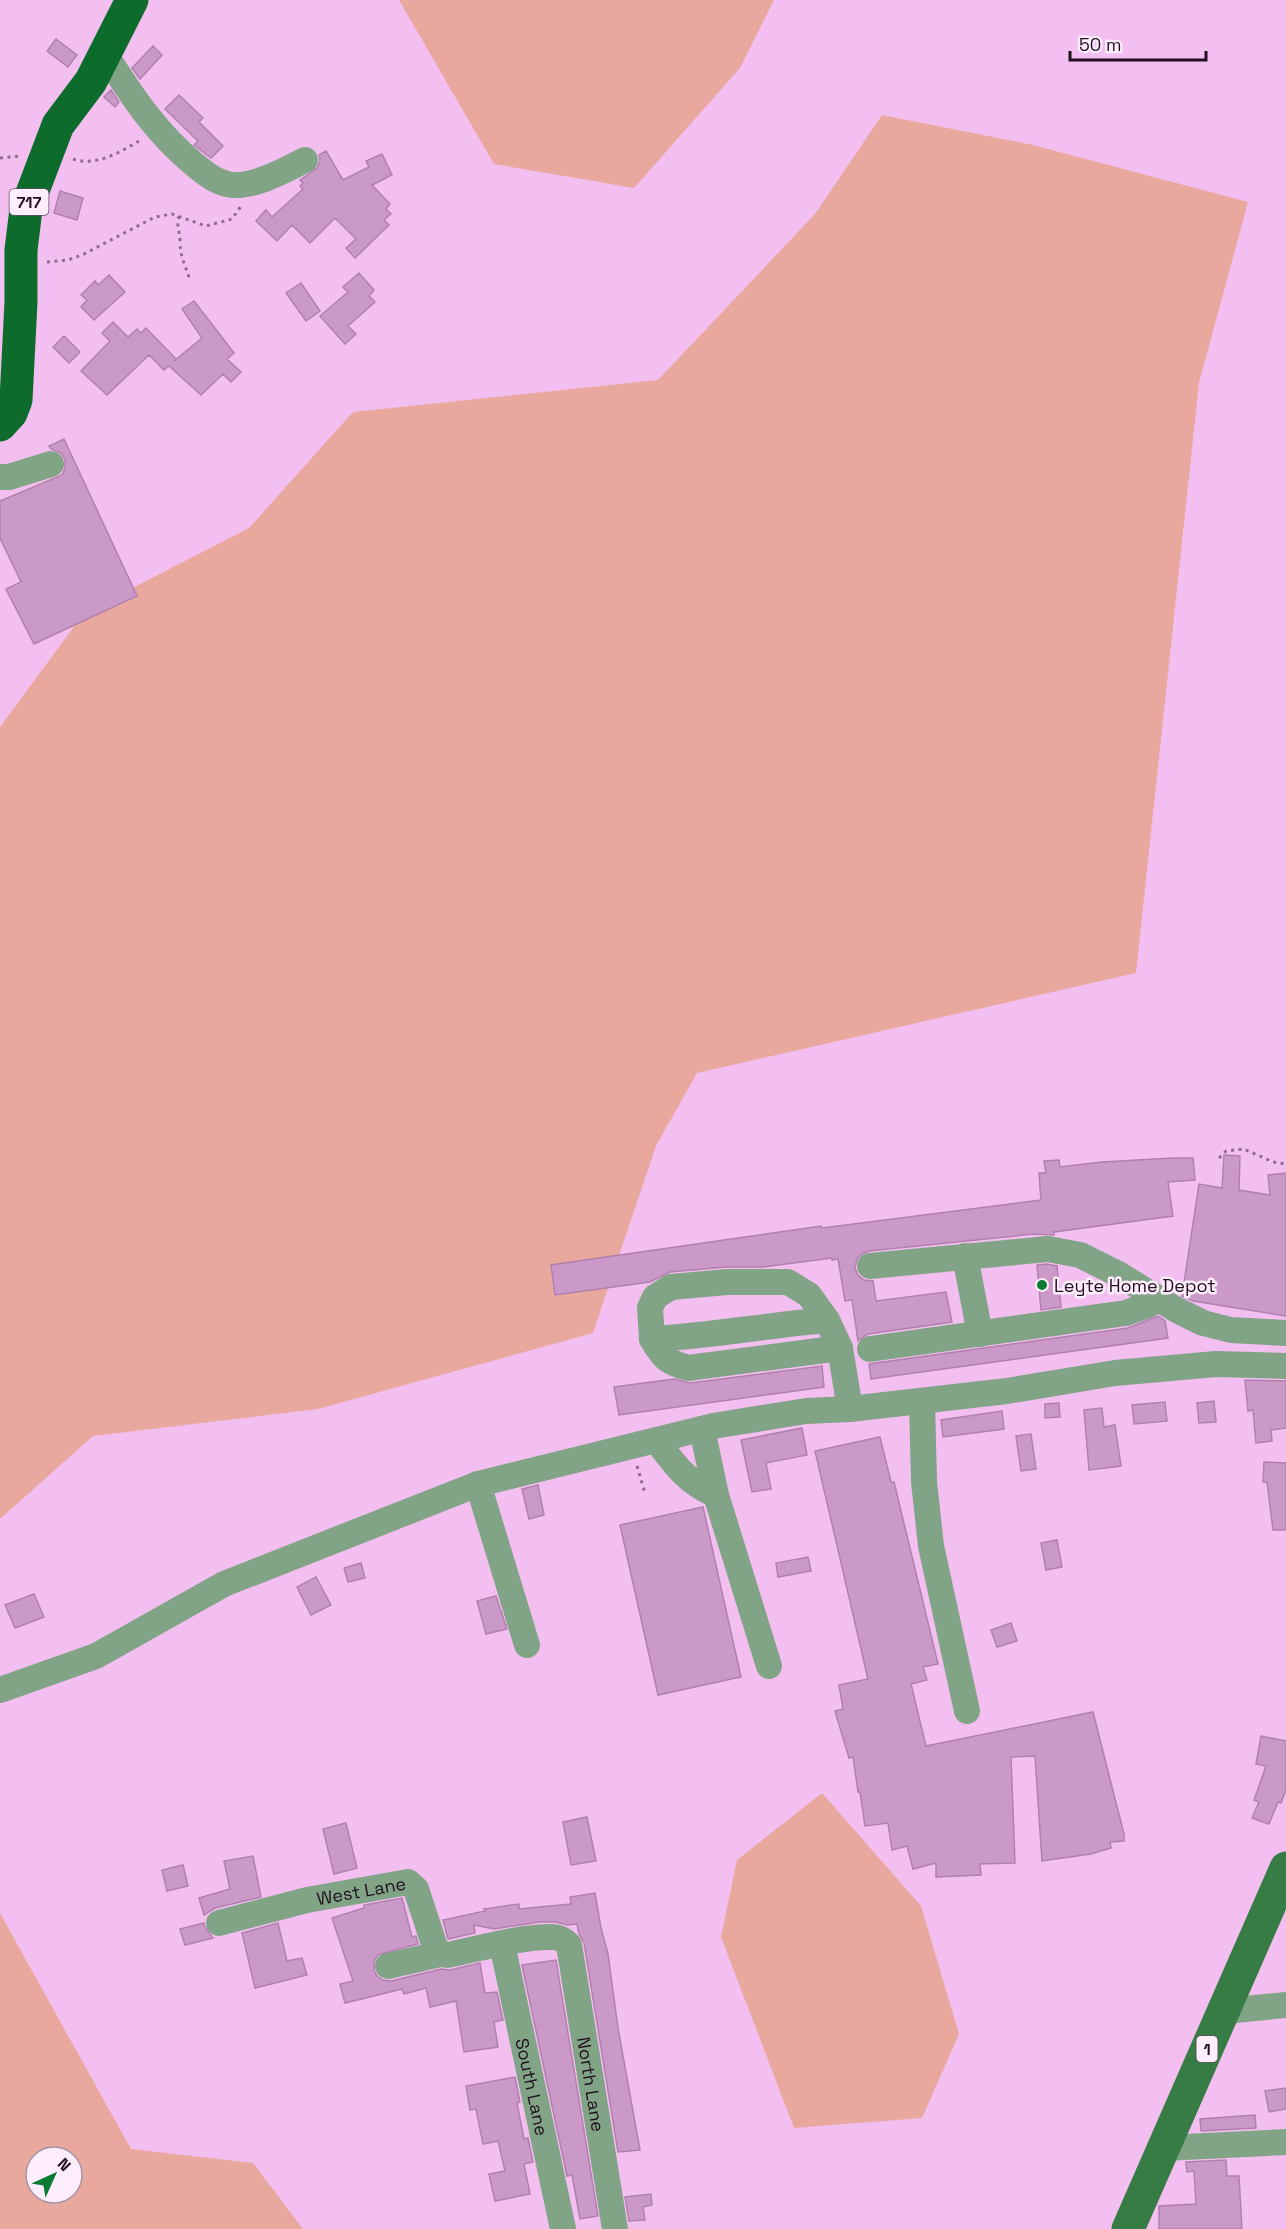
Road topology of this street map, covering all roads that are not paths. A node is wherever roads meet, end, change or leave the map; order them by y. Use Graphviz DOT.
graph roads {
  1 [pos="132,0"];
  2 [pos="105,54"];
  3 [pos="305,160"];
  4 [pos="0,425"];
  5 [pos="51,464"];
  6 [pos="0,477"];
  7 [pos="964,1256"];
  8 [pos="870,1266"];
  9 [pos="1159,1298"];
  10 [pos="826,1320"];
  11 [pos="980,1334"];
  12 [pos="1286,1334"];
  13 [pos="652,1339"];
  14 [pos="840,1348"];
  15 [pos="870,1349"];
  16 [pos="1286,1366"];
  17 [pos="922,1401"];
  18 [pos="850,1409"];
  19 [pos="702,1429"];
  20 [pos="644,1443"];
  21 [pos="478,1484"];
  22 [pos="716,1495"];
  23 [pos="527,1645"];
  24 [pos="769,1666"];
  25 [pos="0,1690"];
  26 [pos="967,1711"];
  27 [pos="1286,1868"];
  28 [pos="219,1923"];
  29 [pos="502,1944"];
  30 [pos="440,1954"];
  31 [pos="388,1966"];
  32 [pos="1286,2005"];
  33 [pos="1224,2011"];
  34 [pos="1286,2142"];
  35 [pos="1164,2148"];
  36 [pos="562,2229"];
  37 [pos="615,2229"];
  38 [pos="1128,2229"];
  1 -- 2 [label="highway, 717"];
  2 -- 3 [label="street"];
  2 -- 4 [label="highway, 717"];
  5 -- 6 [label="street"];
  7 -- 8 [label="street"];
  7 -- 9 [label="street"];
  7 -- 11 [label="street"];
  9 -- 11 [label="street"];
  9 -- 12 [label="street"];
  10 -- 13 [label="street"];
  10 -- 13 [label="street"];
  10 -- 14 [label="street"];
  11 -- 15 [label="street"];
  13 -- 14 [label="street"];
  14 -- 18 [label="street"];
  16 -- 17 [label="street"];
  17 -- 18 [label="street"];
  17 -- 26 [label="street"];
  18 -- 19 [label="street"];
  19 -- 20 [label="street"];
  19 -- 22 [label="street"];
  20 -- 21 [label="street"];
  20 -- 22 [label="street"];
  21 -- 23 [label="street"];
  21 -- 25 [label="street"];
  22 -- 24 [label="street"];
  27 -- 33 [label="main road, 1"];
  28 -- 30 [label="street, West Lane"];
  29 -- 30 [label="street"];
  29 -- 36 [label="street, South Lane"];
  29 -- 37 [label="street, North Lane"];
  30 -- 31 [label="street"];
  32 -- 33 [label="street"];
  33 -- 35 [label="main road, 1"];
  34 -- 35 [label="street"];
  35 -- 38 [label="main road, 1"];
}
